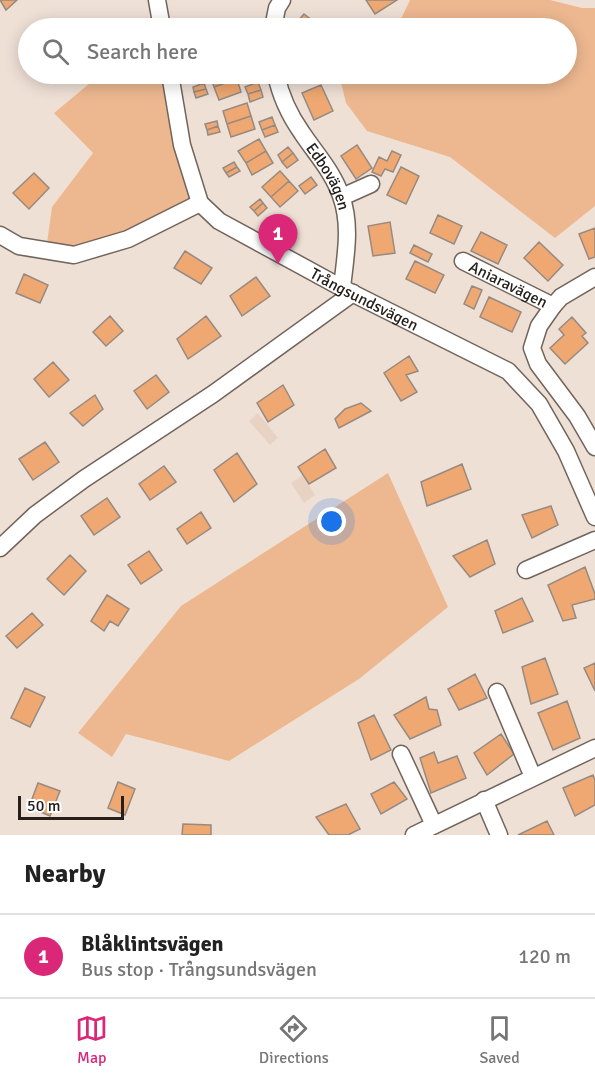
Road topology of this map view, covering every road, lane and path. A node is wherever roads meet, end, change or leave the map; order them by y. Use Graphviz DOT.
graph roads {
  1 [pos="157,0"];
  2 [pos="282,0"];
  3 [pos="160,18"];
  4 [pos="276,18"];
  5 [pos="172,84"];
  6 [pos="280,84"];
  7 [pos="371,184"];
  8 [pos="342,197"];
  9 [pos="200,203"];
  10 [pos="0,235"];
  11 [pos="463,261"];
  12 [pos="595,277"];
  13 [pos="348,291"];
  14 [pos="553,306"];
  15 [pos="595,447"];
  16 [pos="595,517"];
  17 [pos="595,540"];
  18 [pos="0,548"];
  19 [pos="526,570"];
  20 [pos="497,692"];
  21 [pos="595,748"];
  22 [pos="401,754"];
  23 [pos="533,777"];
  24 [pos="484,800"];
  25 [pos="434,825"];
  26 [pos="414,835"];
  27 [pos="499,835"];
  1 -- 3 [label="street"];
  2 -- 4 [label="street"];
  5 -- 9 [label="street"];
  6 -- 8 [label="street, Edbovägen"];
  7 -- 8 [label="street"];
  8 -- 13 [label="street, Edbovägen"];
  9 -- 10 [label="street"];
  9 -- 13 [label="street, Trångsundsvägen"];
  11 -- 14 [label="street, Aniaravägen"];
  12 -- 14 [label="street, Aniaravägen"];
  13 -- 16 [label="street, Trångsundsvägen"];
  13 -- 18 [label="street"];
  14 -- 15 [label="street, Aniaravägen"];
  17 -- 19 [label="street"];
  20 -- 23 [label="street"];
  21 -- 23 [label="street"];
  22 -- 25 [label="street"];
  23 -- 24 [label="street"];
  24 -- 25 [label="street"];
  24 -- 27 [label="street"];
  25 -- 26 [label="street"];
}
